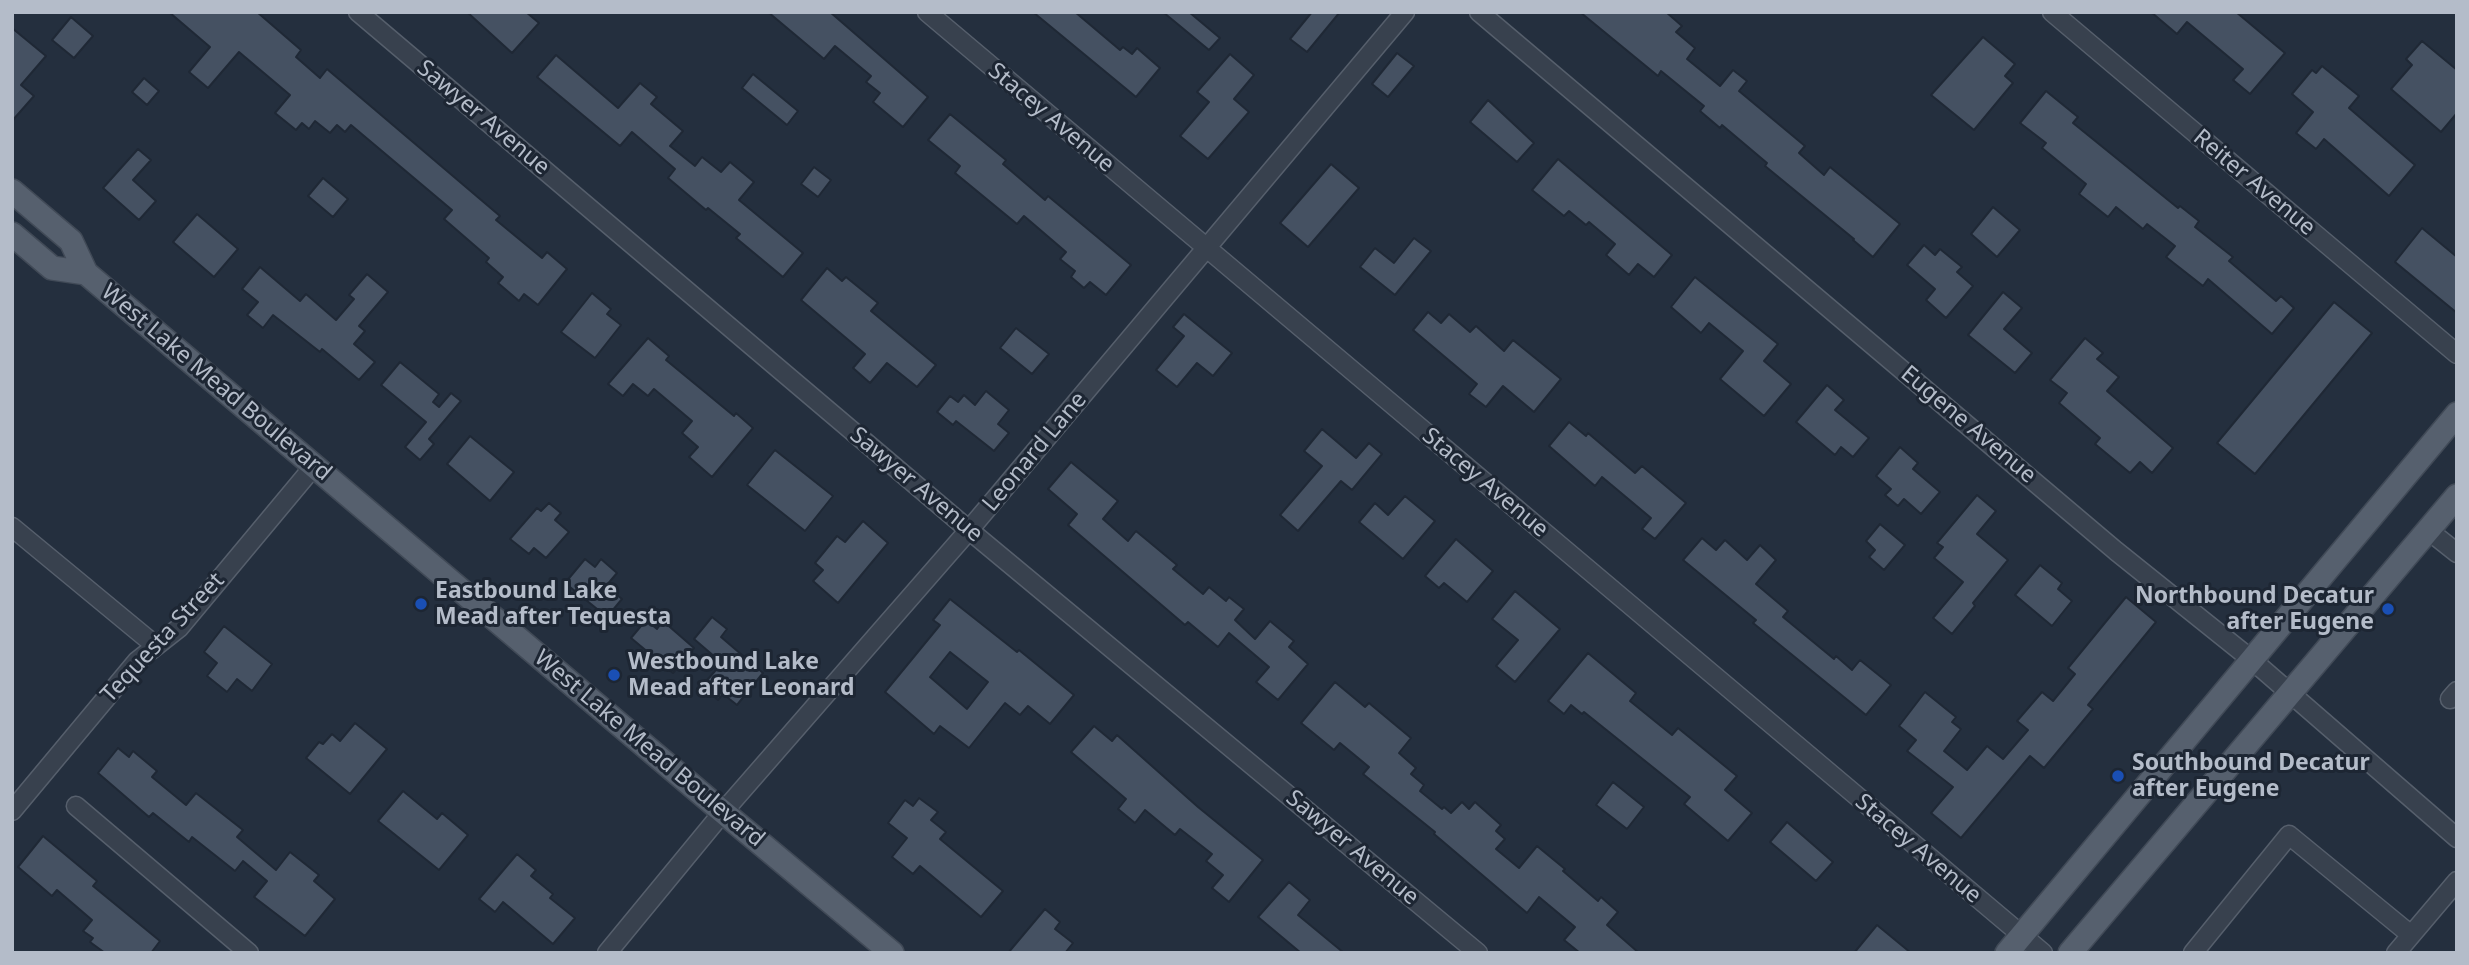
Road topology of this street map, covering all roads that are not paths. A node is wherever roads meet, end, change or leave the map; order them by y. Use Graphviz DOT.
graph roads {
  1 [pos="358,12"];
  2 [pos="927,12"];
  3 [pos="1405,12"];
  4 [pos="1479,12"];
  5 [pos="2052,12"];
  6 [pos="12,191"];
  7 [pos="12,234"];
  8 [pos="1206,248"];
  9 [pos="86,273"];
  10 [pos="2457,354"];
  11 [pos="2457,414"];
  12 [pos="314,466"];
  13 [pos="2457,496"];
  14 [pos="12,527"];
  15 [pos="969,530"];
  16 [pos="2428,530"];
  17 [pos="2457,553"];
  18 [pos="156,646"];
  19 [pos="2252,660"];
  20 [pos="2290,694"];
  21 [pos="15,803"];
  22 [pos="76,806"];
  23 [pos="723,812"];
  24 [pos="2457,838"];
  25 [pos="2457,881"];
  26 [pos="2411,935"];
  27 [pos="2014,944"];
  28 [pos="248,953"];
  29 [pos="607,953"];
  30 [pos="892,953"];
  31 [pos="1478,953"];
  32 [pos="2043,953"];
  33 [pos="2070,953"];
  34 [pos="2193,953"];
  35 [pos="2396,953"];
  1 -- 15 [label="street, Sawyer Avenue"];
  2 -- 8 [label="street, Stacey Avenue"];
  3 -- 8 [label="street, Leonard Lane"];
  4 -- 19 [label="street, Eugene Avenue"];
  5 -- 10 [label="street, Reiter Avenue"];
  6 -- 9 [label="main road, West Lake Mead Boulevard"];
  7 -- 9 [label="main road, West Lake Mead Boulevard"];
  8 -- 15 [label="street, Leonard Lane"];
  8 -- 27 [label="street, Stacey Avenue"];
  9 -- 12 [label="main road, West Lake Mead Boulevard"];
  11 -- 19 [label="main road"];
  12 -- 18 [label="street, Tequesta Street"];
  12 -- 23 [label="main road, West Lake Mead Boulevard"];
  13 -- 16 [label="main road"];
  14 -- 18 [label="street"];
  15 -- 23 [label="street, Leonard Lane"];
  15 -- 31 [label="street, Sawyer Avenue"];
  16 -- 17 [label="street"];
  16 -- 20 [label="main road"];
  18 -- 21 [label="street, Tequesta Street"];
  19 -- 20 [label="street, Eugene Avenue"];
  19 -- 27 [label="main road"];
  20 -- 24 [label="street, Eugene Avenue"];
  20 -- 33 [label="main road"];
  22 -- 28 [label="street"];
  23 -- 29 [label="street, Leonard Lane"];
  23 -- 30 [label="main road, West Lake Mead Boulevard"];
  25 -- 26 [label="street"];
  26 -- 34 [label="street"];
  26 -- 35 [label="street"];
  27 -- 32 [label="street, Stacey Avenue"];
}
